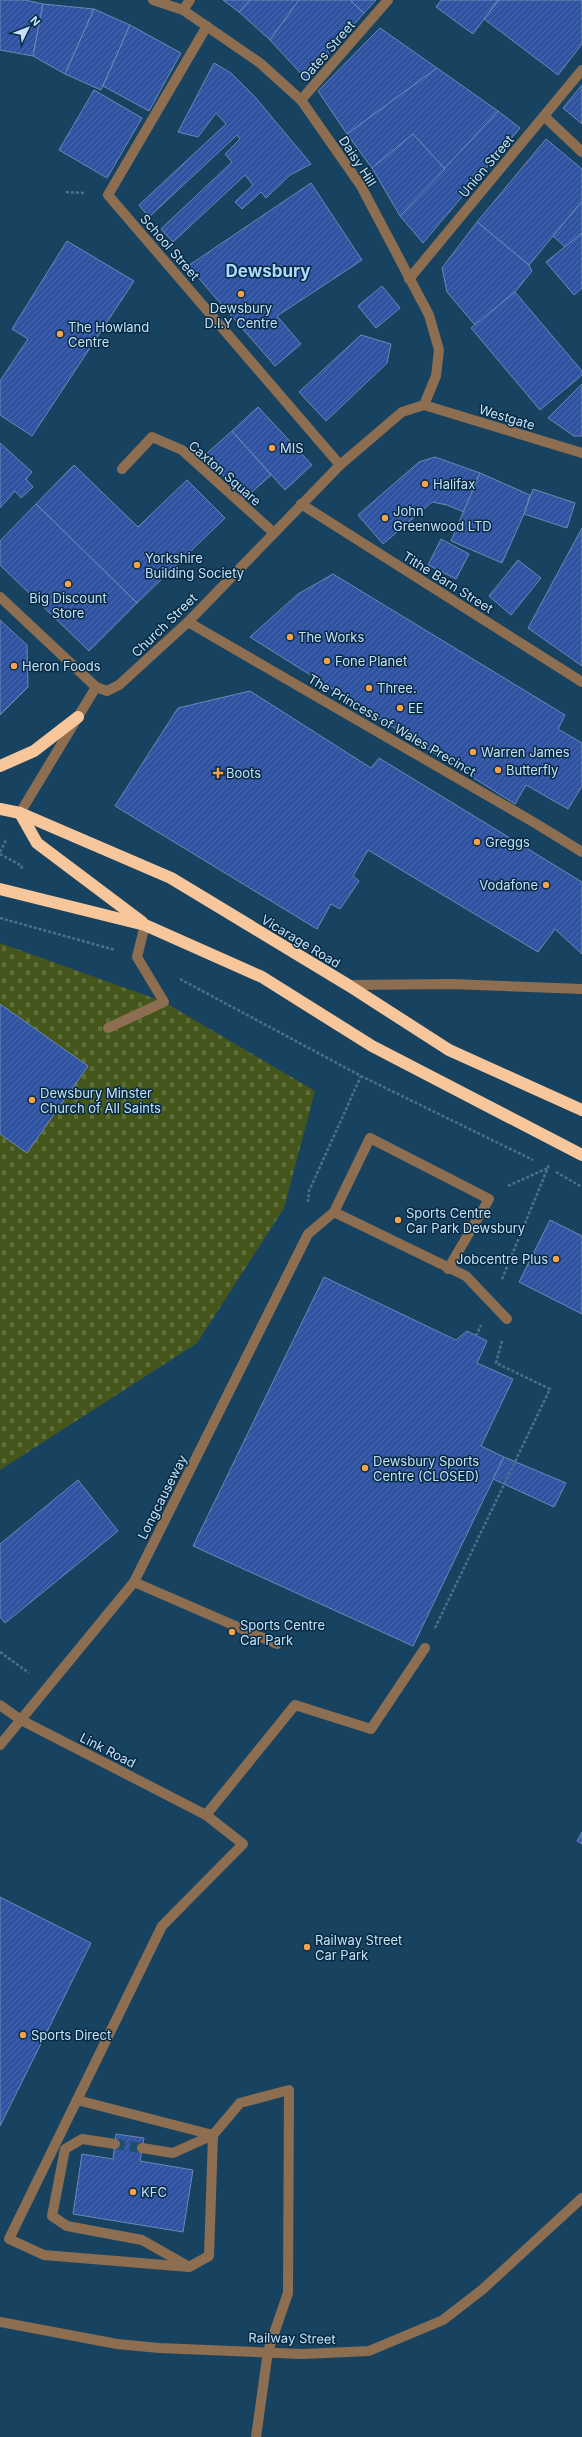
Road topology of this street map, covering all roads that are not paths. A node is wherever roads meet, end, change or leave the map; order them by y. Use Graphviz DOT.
graph roads {
  1 [pos="153,0"];
  2 [pos="190,0"];
  3 [pos="388,0"];
  4 [pos="183,10"];
  5 [pos="207,26"];
  6 [pos="582,70"];
  7 [pos="302,100"];
  8 [pos="544,116"];
  9 [pos="582,152"];
  10 [pos="409,278"];
  11 [pos="424,405"];
  12 [pos="582,453"];
  13 [pos="340,465"];
  14 [pos="122,469"];
  15 [pos="301,504"];
  16 [pos="274,533"];
  17 [pos="0,597"];
  18 [pos="188,622"];
  19 [pos="582,682"];
  20 [pos="96,687"];
  21 [pos="78,717"];
  22 [pos="0,766"];
  23 [pos="0,809"];
  24 [pos="20,813"];
  25 [pos="582,852"];
  26 [pos="0,888"];
  27 [pos="145,925"];
  28 [pos="348,985"];
  29 [pos="582,989"];
  30 [pos="108,1028"];
  31 [pos="582,1110"];
  32 [pos="582,1155"];
  33 [pos="334,1212"];
  34 [pos="448,1269"];
  35 [pos="507,1319"];
  36 [pos="134,1582"];
  37 [pos="277,1644"];
  38 [pos="425,1648"];
  39 [pos="0,1705"];
  40 [pos="21,1720"];
  41 [pos="0,1744"];
  42 [pos="206,1815"];
  43 [pos="77,2100"];
  44 [pos="213,2135"];
  45 [pos="115,2144"];
  46 [pos="142,2148"];
  47 [pos="582,2198"];
  48 [pos="189,2267"];
  49 [pos="0,2322"];
  50 [pos="268,2351"];
  51 [pos="256,2437"];
  1 -- 4 [label="street, Daisy Hill"];
  2 -- 4 [label="street"];
  3 -- 7 [label="street, Oates Street"];
  4 -- 5 [label="street, Daisy Hill"];
  5 -- 7 [label="street, Daisy Hill"];
  5 -- 13 [label="street, School Street"];
  6 -- 8 [label="street, Union Street"];
  7 -- 10 [label="street, Daisy Hill"];
  8 -- 9 [label="street"];
  8 -- 10 [label="street, Union Street"];
  10 -- 11 [label="street, Daisy Hill"];
  11 -- 12 [label="street, Westgate"];
  11 -- 13 [label="street, Church Street"];
  13 -- 15 [label="street, Church Street"];
  14 -- 16 [label="street, Caxton Square"];
  15 -- 16 [label="street, Church Street"];
  15 -- 19 [label="street, Tithe Barn Street"];
  16 -- 18 [label="street, Church Street"];
  17 -- 20 [label="street"];
  18 -- 20 [label="street, Church Street"];
  18 -- 25 [label="street, The Princess of Wales Precinct"];
  20 -- 21 [label="street"];
  21 -- 22 [label="highway"];
  21 -- 24 [label="street"];
  23 -- 24 [label="highway, Vicarage Road"];
  24 -- 27 [label="highway"];
  24 -- 28 [label="highway, Vicarage Road"];
  26 -- 27 [label="highway"];
  27 -- 30 [label="street"];
  27 -- 32 [label="highway"];
  28 -- 29 [label="street"];
  28 -- 31 [label="highway, Vicarage Road"];
  33 -- 34 [label="street"];
  33 -- 34 [label="street"];
  33 -- 36 [label="street, Longcauseway"];
  34 -- 35 [label="street"];
  36 -- 37 [label="street"];
  36 -- 40 [label="street, Longcauseway"];
  38 -- 42 [label="street"];
  39 -- 40 [label="street, Link Road"];
  40 -- 41 [label="street, Longcauseway"];
  40 -- 42 [label="street, Link Road"];
  42 -- 43 [label="street, Link Road"];
  43 -- 44 [label="street"];
  43 -- 48 [label="street"];
  44 -- 46 [label="street"];
  44 -- 48 [label="street"];
  44 -- 50 [label="street"];
  45 -- 48 [label="street"];
  47 -- 50 [label="street, Railway Street"];
  49 -- 50 [label="street, Railway Street"];
  50 -- 51 [label="street"];
}
